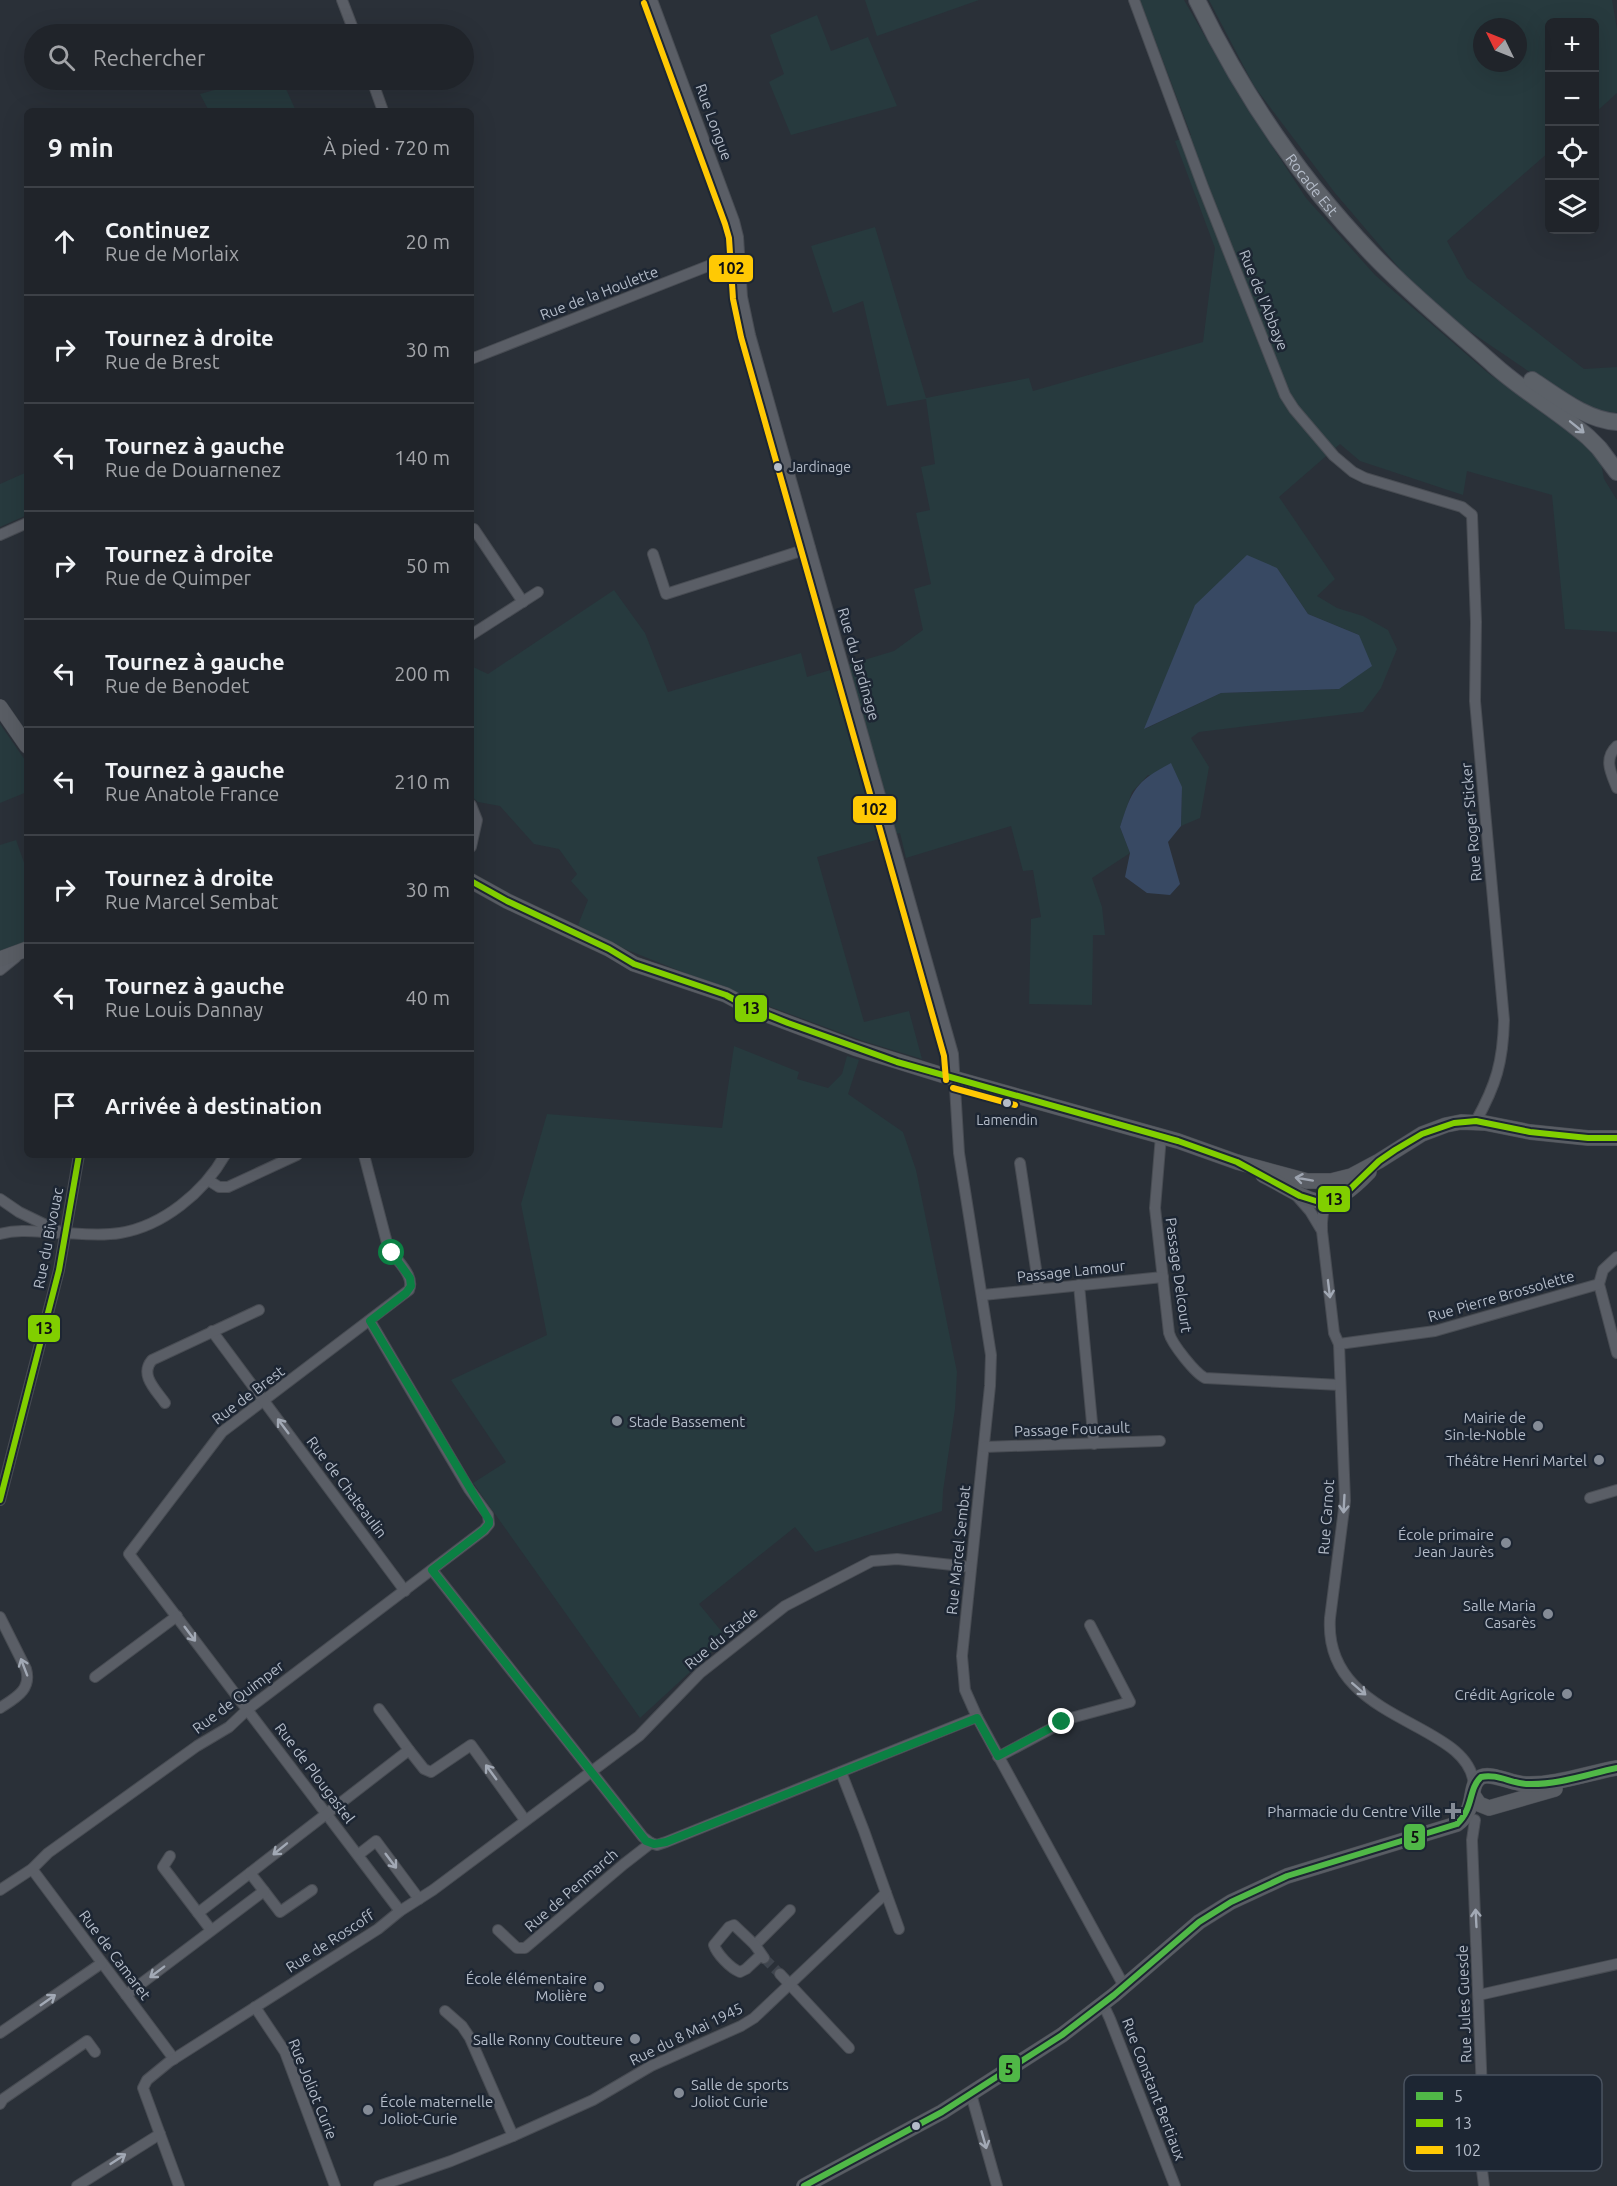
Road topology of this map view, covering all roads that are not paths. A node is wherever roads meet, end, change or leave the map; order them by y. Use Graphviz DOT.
graph roads {
  1 [pos="342,0"];
  2 [pos="652,0"];
  3 [pos="1134,0"];
  4 [pos="1197,0"];
  5 [pos="351,24"];
  6 [pos="376,90"];
  7 [pos="383,108"];
  8 [pos="738,257"];
  9 [pos="1465,339"];
  10 [pos="474,353"];
  11 [pos="1617,422"];
  12 [pos="1617,452"];
  13 [pos="1617,466"];
  14 [pos="1617,472"];
  15 [pos="1472,514"];
  16 [pos="24,524"];
  17 [pos="474,529"];
  18 [pos="0,535"];
  19 [pos="810,548"];
  20 [pos="653,554"];
  21 [pos="538,592"];
  22 [pos="523,602"];
  23 [pos="474,633"];
  24 [pos="0,707"];
  25 [pos="24,742"];
  26 [pos="1617,746"];
  27 [pos="1617,788"];
  28 [pos="474,812"];
  29 [pos="474,839"];
  30 [pos="474,884"];
  31 [pos="24,950"];
  32 [pos="24,951"];
  33 [pos="0,959"];
  34 [pos="0,970"];
  35 [pos="955,1079"];
  36 [pos="1476,1121"];
  37 [pos="1161,1136"];
  38 [pos="1617,1138"];
  39 [pos="78,1158"];
  40 [pos="223,1158"];
  41 [pos="291,1158"];
  42 [pos="365,1158"];
  43 [pos="1379,1161"];
  44 [pos="1237,1162"];
  45 [pos="1020,1163"];
  46 [pos="1351,1176"];
  47 [pos="208,1180"];
  48 [pos="1293,1193"];
  49 [pos="0,1199"];
  50 [pos="1326,1201"];
  51 [pos="1322,1231"];
  52 [pos="64,1233"];
  53 [pos="0,1234"];
  54 [pos="1617,1257"];
  55 [pos="1163,1277"];
  56 [pos="1599,1284"];
  57 [pos="1079,1286"];
  58 [pos="1039,1290"];
  59 [pos="983,1295"];
  60 [pos="259,1310"];
  61 [pos="370,1321"];
  62 [pos="212,1331"];
  63 [pos="1340,1344"];
  64 [pos="1616,1348"];
  65 [pos="1340,1385"];
  66 [pos="264,1401"];
  67 [pos="165,1403"];
  68 [pos="1160,1441"];
  69 [pos="1094,1444"];
  70 [pos="984,1447"];
  71 [pos="1617,1490"];
  72 [pos="1590,1498"];
  73 [pos="0,1500"];
  74 [pos="129,1554"];
  75 [pos="971,1567"];
  76 [pos="432,1570"];
  77 [pos="405,1591"];
  78 [pos="177,1616"];
  79 [pos="0,1617"];
  80 [pos="1090,1625"];
  81 [pos="95,1677"];
  82 [pos="0,1708"];
  83 [pos="248,1709"];
  84 [pos="379,1709"];
  85 [pos="977,1718"];
  86 [pos="409,1750"];
  87 [pos="998,1756"];
  88 [pos="1617,1768"];
  89 [pos="592,1772"];
  90 [pos="841,1772"];
  91 [pos="1498,1778"];
  92 [pos="1617,1778"];
  93 [pos="1473,1791"];
  94 [pos="1494,1807"];
  95 [pos="326,1813"];
  96 [pos="525,1820"];
  97 [pos="1475,1820"];
  98 [pos="1446,1828"];
  99 [pos="651,1843"];
  100 [pos="358,1855"];
  101 [pos="170,1856"];
  102 [pos="32,1869"];
  103 [pos="250,1873"];
  104 [pos="0,1890"];
  105 [pos="312,1890"];
  106 [pos="264,1891"];
  107 [pos="886,1893"];
  108 [pos="419,1899"];
  109 [pos="790,1910"];
  110 [pos="400,1911"];
  111 [pos="198,1913"];
  112 [pos="899,1929"];
  113 [pos="211,1930"];
  114 [pos="498,1930"];
  115 [pos="755,1945"];
  116 [pos="102,1963"];
  117 [pos="1617,1964"];
  118 [pos="780,1974"];
  119 [pos="789,1984"];
  120 [pos="1125,1986"];
  121 [pos="126,1995"];
  122 [pos="1479,1995"];
  123 [pos="1103,2004"];
  124 [pos="255,2007"];
  125 [pos="445,2011"];
  126 [pos="0,2033"];
  127 [pos="849,2048"];
  128 [pos="95,2052"];
  129 [pos="174,2059"];
  130 [pos="1482,2075"];
  131 [pos="971,2094"];
  132 [pos="0,2104"];
  133 [pos="159,2134"];
  134 [pos="513,2136"];
  135 [pos="1482,2171"];
  136 [pos="77,2186"];
  137 [pos="178,2186"];
  138 [pos="335,2186"];
  139 [pos="379,2186"];
  140 [pos="804,2186"];
  141 [pos="997,2186"];
  142 [pos="1175,2186"];
  143 [pos="1484,2186"];
  1 -- 5 [label="street"];
  2 -- 8 [label="street, Rue Longue"];
  3 -- 15 [label="street, Rue de l'Abbaye"];
  4 -- 9 [label="main road, Rocade Est"];
  6 -- 7 [label="street"];
  8 -- 10 [label="street, Rue de la Houlette"];
  8 -- 19 [label="street, Rue du Jardinage"];
  9 -- 11 [label="main road"];
  9 -- 14 [label="main road, one-way"];
  12 -- 13 [label="main road"];
  15 -- 36 [label="street, Rue Roger Sticker"];
  16 -- 18 [label="street"];
  17 -- 22 [label="street"];
  19 -- 20 [label="street"];
  19 -- 35 [label="street, Rue du Jardinage"];
  21 -- 22 [label="street"];
  22 -- 23 [label="street"];
  24 -- 25 [label="street"];
  26 -- 27 [label="street"];
  28 -- 29 [label="street"];
  30 -- 35 [label="street"];
  31 -- 33 [label="street"];
  32 -- 34 [label="street"];
  35 -- 37 [label="street"];
  35 -- 59 [label="street, Rue Marcel Sembat"];
  36 -- 38 [label="street"];
  36 -- 43 [label="street"];
  37 -- 44 [label="street"];
  37 -- 55 [label="street, Passage Delcourt"];
  39 -- 52 [label="street, Rue du Bivouac"];
  40 -- 47 [label="street"];
  41 -- 47 [label="street"];
  42 -- 61 [label="street, Rue de Brest"];
  43 -- 46 [label="street"];
  43 -- 50 [label="street"];
  46 -- 44 [label="street, one-way"];
  44 -- 48 [label="street"];
  45 -- 58 [label="street"];
  46 -- 50 [label="street"];
  47 -- 52 [label="street"];
  48 -- 50 [label="street"];
  48 -- 51 [label="street, Rue Carnot"];
  49 -- 52 [label="street"];
  50 -- 51 [label="street"];
  51 -- 63 [label="street, Rue Carnot, one-way"];
  52 -- 53 [label="street"];
  52 -- 73 [label="street, Rue du Bivouac"];
  54 -- 56 [label="street"];
  55 -- 57 [label="street, Passage Lamour"];
  55 -- 65 [label="street, Passage Delcourt"];
  56 -- 63 [label="street, Rue Pierre Brossolette"];
  56 -- 64 [label="street"];
  57 -- 58 [label="street, Passage Lamour"];
  57 -- 69 [label="street"];
  58 -- 59 [label="street, Passage Lamour"];
  59 -- 70 [label="street, Rue Marcel Sembat"];
  60 -- 62 [label="street"];
  61 -- 66 [label="street, Rue de Brest"];
  61 -- 76 [label="street, Rue de Quimper"];
  62 -- 66 [label="street, Rue de Chateaulin"];
  62 -- 67 [label="street"];
  63 -- 65 [label="street, Rue Carnot"];
  65 -- 93 [label="street, Rue Carnot, one-way"];
  66 -- 74 [label="street, Rue de Brest"];
  77 -- 66 [label="street, Rue de Chateaulin, one-way"];
  68 -- 69 [label="street, Passage Foucault"];
  69 -- 70 [label="street, Passage Foucault"];
  70 -- 75 [label="street, Rue Marcel Sembat"];
  71 -- 72 [label="street"];
  74 -- 78 [label="street, Rue de Plougastel"];
  75 -- 85 [label="street, Rue Marcel Sembat"];
  75 -- 89 [label="street, Rue du Stade"];
  76 -- 77 [label="street, Rue de Quimper"];
  76 -- 89 [label="street"];
  77 -- 83 [label="street, Rue de Quimper"];
  78 -- 81 [label="street"];
  78 -- 83 [label="street, Rue de Plougastel, one-way"];
  82 -- 79 [label="street, one-way"];
  80 -- 87 [label="street"];
  83 -- 95 [label="street, Rue de Plougastel"];
  83 -- 102 [label="street, Rue de Quimper"];
  84 -- 86 [label="street"];
  85 -- 87 [label="street, Rue Marcel Sembat"];
  85 -- 90 [label="street"];
  86 -- 95 [label="street"];
  96 -- 86 [label="street, one-way"];
  87 -- 120 [label="street, Rue Marcel Sembat"];
  88 -- 91 [label="street"];
  89 -- 96 [label="street, Rue du Stade"];
  89 -- 99 [label="street"];
  90 -- 99 [label="street"];
  90 -- 107 [label="street"];
  91 -- 93 [label="street"];
  91 -- 94 [label="street"];
  92 -- 94 [label="street"];
  93 -- 94 [label="street"];
  93 -- 98 [label="street"];
  94 -- 97 [label="street"];
  95 -- 100 [label="street, Rue de Plougastel"];
  95 -- 103 [label="street, one-way"];
  96 -- 108 [label="street, Rue de Roscoff"];
  97 -- 98 [label="street"];
  122 -- 97 [label="street, Rue Jules Guesde, one-way"];
  98 -- 120 [label="street"];
  99 -- 114 [label="street, Rue de Penmarch"];
  100 -- 108 [label="street, one-way"];
  100 -- 110 [label="street, Rue de Plougastel"];
  101 -- 111 [label="street"];
  102 -- 104 [label="street, Rue de Quimper"];
  102 -- 116 [label="street, Rue de Camaret"];
  103 -- 106 [label="street"];
  103 -- 111 [label="street"];
  105 -- 106 [label="street"];
  106 -- 113 [label="street"];
  107 -- 112 [label="street"];
  107 -- 119 [label="street, Rue du 8 Mai 1945"];
  108 -- 110 [label="street, Rue de Roscoff"];
  109 -- 115 [label="street"];
  110 -- 124 [label="street, Rue de Roscoff"];
  111 -- 113 [label="street"];
  113 -- 121 [label="street, one-way"];
  115 -- 115 [label="street"];
  116 -- 121 [label="street, Rue de Camaret"];
  126 -- 116 [label="street, one-way"];
  117 -- 122 [label="street"];
  118 -- 119 [label="street"];
  119 -- 127 [label="street"];
  119 -- 134 [label="street, Rue du 8 Mai 1945"];
  120 -- 123 [label="street"];
  121 -- 129 [label="street, Rue de Camaret"];
  122 -- 130 [label="street, Rue Jules Guesde"];
  123 -- 131 [label="street"];
  123 -- 142 [label="street, Rue Constant Bertiaux"];
  124 -- 129 [label="street, Rue de Roscoff"];
  124 -- 138 [label="street, Rue Joliot Curie"];
  125 -- 134 [label="street"];
  128 -- 132 [label="street"];
  129 -- 133 [label="street, Rue de Roscoff"];
  131 -- 140 [label="street"];
  131 -- 141 [label="street, one-way"];
  136 -- 133 [label="street, one-way"];
  133 -- 137 [label="street"];
  134 -- 139 [label="street, Rue du 8 Mai 1945"];
  135 -- 143 [label="street, Rue Jules Guesde"];
}
